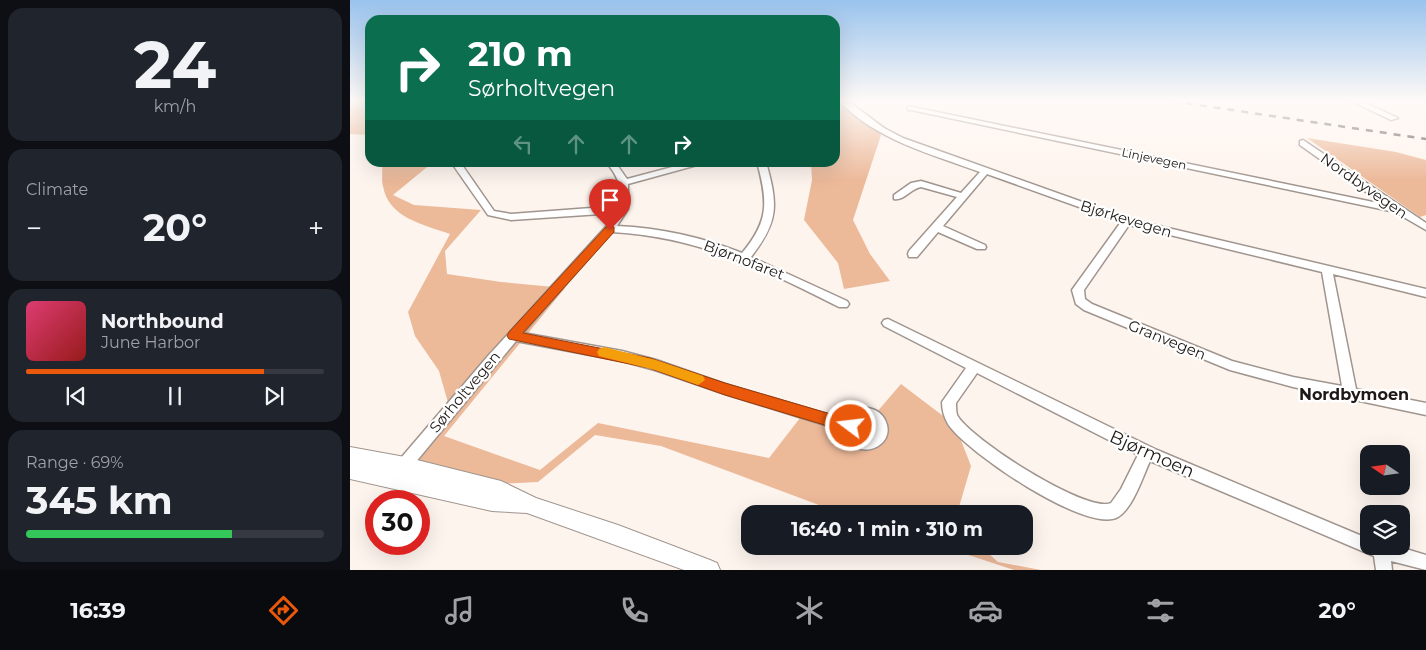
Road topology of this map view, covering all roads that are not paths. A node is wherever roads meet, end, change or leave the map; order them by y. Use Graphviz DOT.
graph roads {
  1 [pos="878,128"];
  2 [pos="1004,128"];
  3 [pos="1303,143"];
  4 [pos="459,167"];
  5 [pos="614,167"];
  6 [pos="684,167"];
  7 [pos="762,167"];
  8 [pos="986,170"];
  9 [pos="624,182"];
  10 [pos="963,196"];
  11 [pos="897,197"];
  12 [pos="622,209"];
  13 [pos="1398,210"];
  14 [pos="1126,221"];
  15 [pos="936,227"];
  16 [pos="1426,227"];
  17 [pos="610,230"];
  18 [pos="981,247"];
  19 [pos="913,254"];
  20 [pos="745,257"];
  21 [pos="1327,270"];
  22 [pos="1426,293"];
  23 [pos="843,304"];
  24 [pos="888,323"];
  25 [pos="513,336"];
  26 [pos="974,367"];
  27 [pos="1350,394"];
  28 [pos="1426,409"];
  29 [pos="851,426"];
  30 [pos="1146,453"];
  31 [pos="350,455"];
  32 [pos="404,465"];
  33 [pos="350,471"];
  34 [pos="392,479"];
  35 [pos="532,506"];
  36 [pos="1360,543"];
  37 [pos="1381,555"];
  38 [pos="1394,555"];
  39 [pos="1426,564"];
  40 [pos="710,570"];
  41 [pos="1384,570"];
  1 -- 8 [label="street, Bjørkevegen"];
  2 -- 13 [label="street, Linjevegen"];
  3 -- 13 [label="street, Nordbyvegen"];
  4 -- 12 [label="street"];
  5 -- 9 [label="street"];
  6 -- 9 [label="street"];
  7 -- 20 [label="street"];
  8 -- 10 [label="street"];
  8 -- 14 [label="street, Bjørkevegen"];
  9 -- 12 [label="street, Sørholtvegen"];
  10 -- 11 [label="street"];
  10 -- 15 [label="street"];
  12 -- 17 [label="street, Sørholtvegen"];
  13 -- 16 [label="street, Nordbyvegen"];
  14 -- 21 [label="street, Bjørkevegen"];
  14 -- 27 [label="street, Granvegen"];
  15 -- 18 [label="street"];
  15 -- 19 [label="street"];
  17 -- 20 [label="street, Bjørnofaret"];
  17 -- 25 [label="street, Sørholtvegen"];
  20 -- 23 [label="street, Bjørnofaret"];
  21 -- 22 [label="street, Bjørkevegen"];
  21 -- 27 [label="street"];
  24 -- 26 [label="street, Bjørmoen"];
  25 -- 29 [label="street"];
  25 -- 32 [label="street, Sørholtvegen"];
  26 -- 30 [label="street, Bjørmoen"];
  26 -- 30 [label="street"];
  27 -- 28 [label="street, Granvegen"];
  30 -- 36 [label="street, Bjørmoen"];
  31 -- 32 [label="main road"];
  32 -- 34 [label="street, Sørholtvegen"];
  32 -- 35 [label="main road"];
  33 -- 34 [label="main road"];
  34 -- 35 [label="main road"];
  35 -- 40 [label="main road"];
  37 -- 41 [label="street"];
  38 -- 39 [label="street, Bjørmoen"];
}
